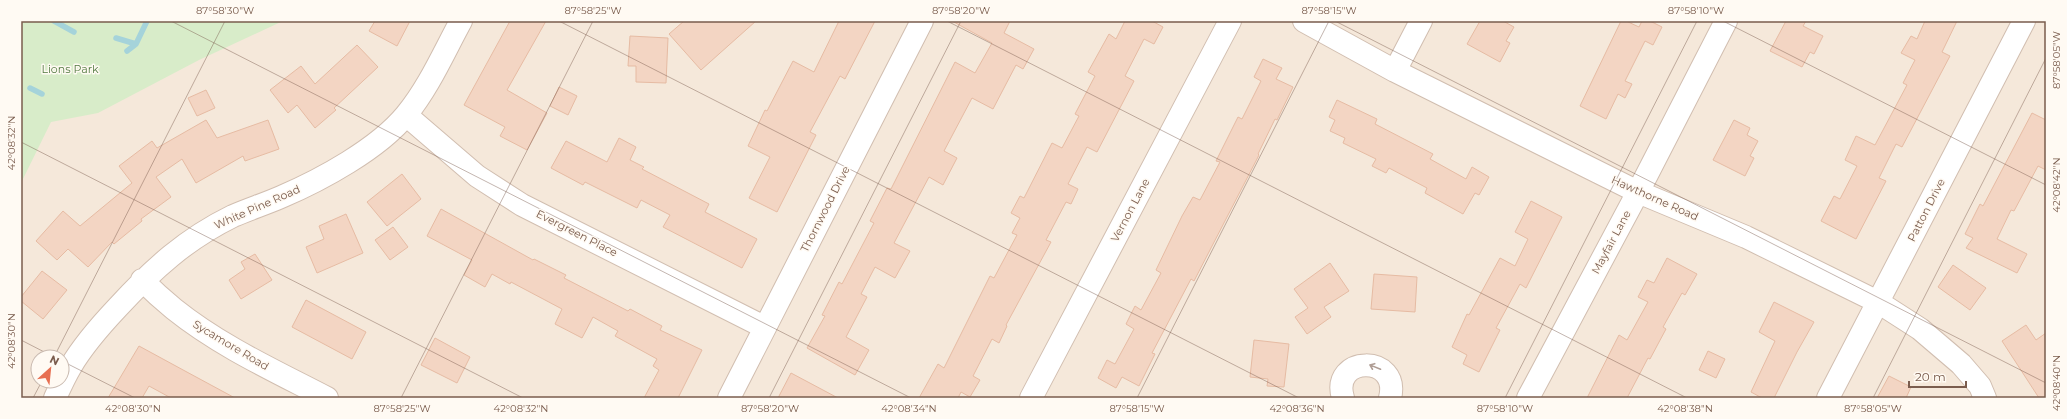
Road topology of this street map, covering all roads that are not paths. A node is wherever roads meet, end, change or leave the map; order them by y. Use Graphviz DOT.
graph roads {
  1 [pos="461,21"];
  2 [pos="922,21"];
  3 [pos="1230,21"];
  4 [pos="1304,21"];
  5 [pos="1421,21"];
  6 [pos="1726,21"];
  7 [pos="2024,21"];
  8 [pos="1395,71"];
  9 [pos="406,115"];
  10 [pos="1638,192"];
  11 [pos="142,280"];
  12 [pos="1878,302"];
  13 [pos="764,327"];
  14 [pos="55,398"];
  15 [pos="327,398"];
  16 [pos="729,398"];
  17 [pos="1031,398"];
  18 [pos="1343,398"];
  19 [pos="1390,398"];
  20 [pos="1528,398"];
  21 [pos="1828,398"];
  22 [pos="1985,398"];
  1 -- 9 [label="street, White Pine Road"];
  2 -- 13 [label="street, Thornwood Drive"];
  3 -- 17 [label="street, Vernon Lane"];
  4 -- 8 [label="street, Hawthorne Road"];
  5 -- 8 [label="street"];
  6 -- 10 [label="street, Mayfair Lane"];
  7 -- 12 [label="street, Patton Drive"];
  8 -- 10 [label="street, Hawthorne Road"];
  9 -- 11 [label="street, White Pine Road"];
  9 -- 13 [label="street, Evergreen Place"];
  10 -- 12 [label="street, Hawthorne Road"];
  10 -- 20 [label="street, Mayfair Lane"];
  11 -- 14 [label="street, White Pine Road"];
  11 -- 15 [label="street, Sycamore Road"];
  12 -- 21 [label="street, Patton Drive"];
  12 -- 22 [label="street, Hawthorne Road"];
  13 -- 16 [label="street, Thornwood Drive"];
  19 -- 18 [label="street, one-way"];
}
